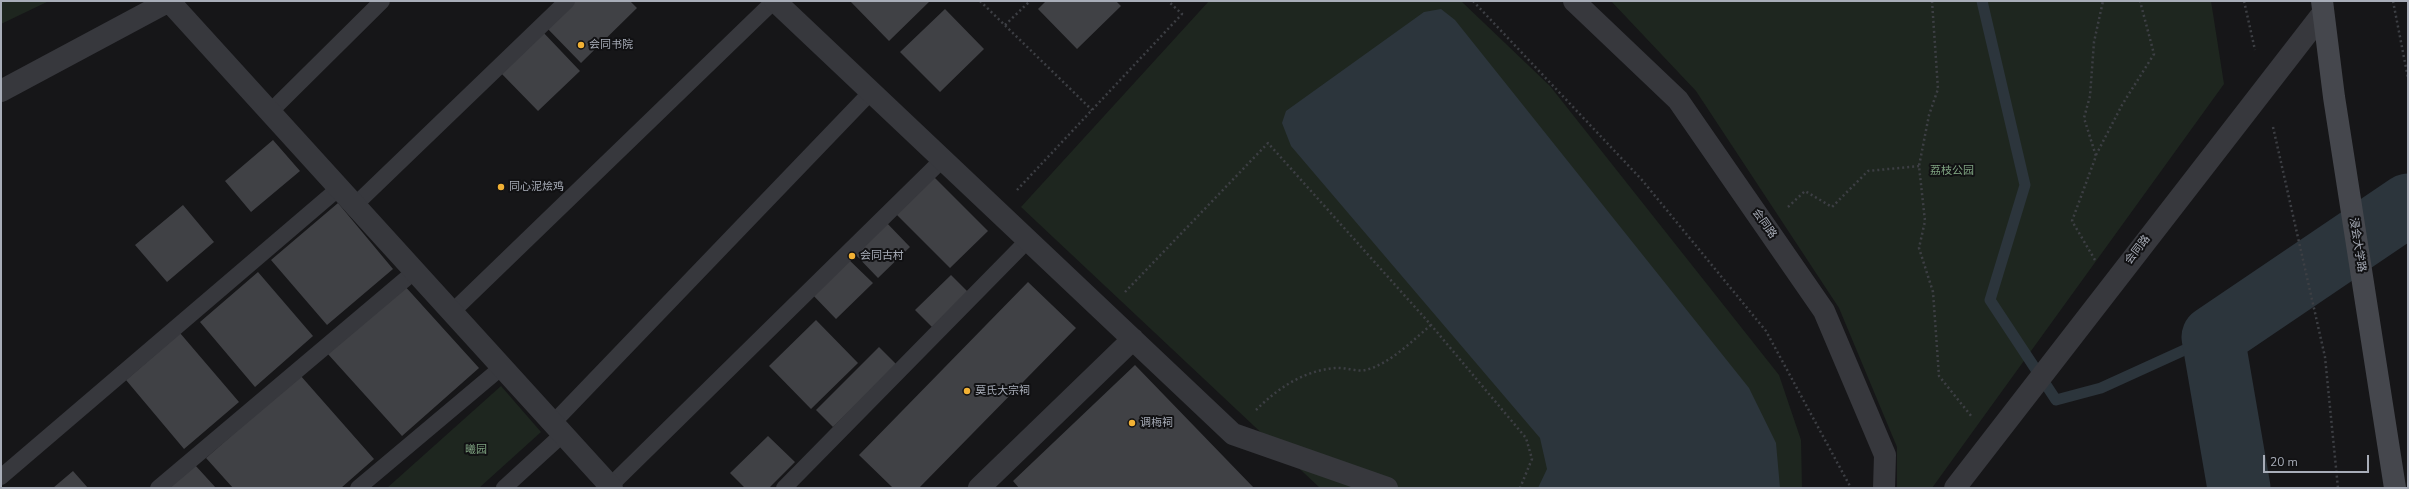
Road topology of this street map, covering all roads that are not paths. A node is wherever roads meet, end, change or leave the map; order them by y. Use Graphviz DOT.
graph roads {
  1 [pos="169,1"];
  2 [pos="382,1"];
  3 [pos="567,1"];
  4 [pos="774,1"];
  5 [pos="1574,1"];
  6 [pos="2322,7"];
  7 [pos="1,91"];
  8 [pos="871,92"];
  9 [pos="270,112"];
  10 [pos="943,159"];
  11 [pos="339,188"];
  12 [pos="355,205"];
  13 [pos="1028,240"];
  14 [pos="414,271"];
  15 [pos="452,312"];
  16 [pos="1133,339"];
  17 [pos="502,367"];
  18 [pos="558,428"];
  19 [pos="1,477"];
  20 [pos="611,487"];
  21 [pos="158,488"];
  22 [pos="358,488"];
  23 [pos="504,488"];
  24 [pos="784,488"];
  25 [pos="979,488"];
  26 [pos="1387,488"];
  27 [pos="1884,488"];
  28 [pos="1955,488"];
  29 [pos="2395,488"];
  1 -- 7 [label="street"];
  1 -- 9 [label="street"];
  2 -- 9 [label="lane"];
  3 -- 12 [label="lane"];
  4 -- 8 [label="street"];
  4 -- 15 [label="lane"];
  5 -- 27 [label="street, 会同路"];
  6 -- 28 [label="street, 会同路"];
  6 -- 29 [label="street, 浸会大学路"];
  8 -- 10 [label="street"];
  8 -- 18 [label="lane"];
  9 -- 11 [label="street"];
  10 -- 13 [label="street"];
  10 -- 20 [label="lane"];
  11 -- 12 [label="street"];
  11 -- 19 [label="lane"];
  12 -- 14 [label="street"];
  13 -- 16 [label="street"];
  13 -- 24 [label="lane"];
  14 -- 15 [label="street"];
  14 -- 21 [label="lane"];
  15 -- 17 [label="street"];
  16 -- 25 [label="street"];
  16 -- 26 [label="street"];
  17 -- 18 [label="street"];
  17 -- 22 [label="lane"];
  18 -- 20 [label="street"];
  18 -- 23 [label="lane"];
}
